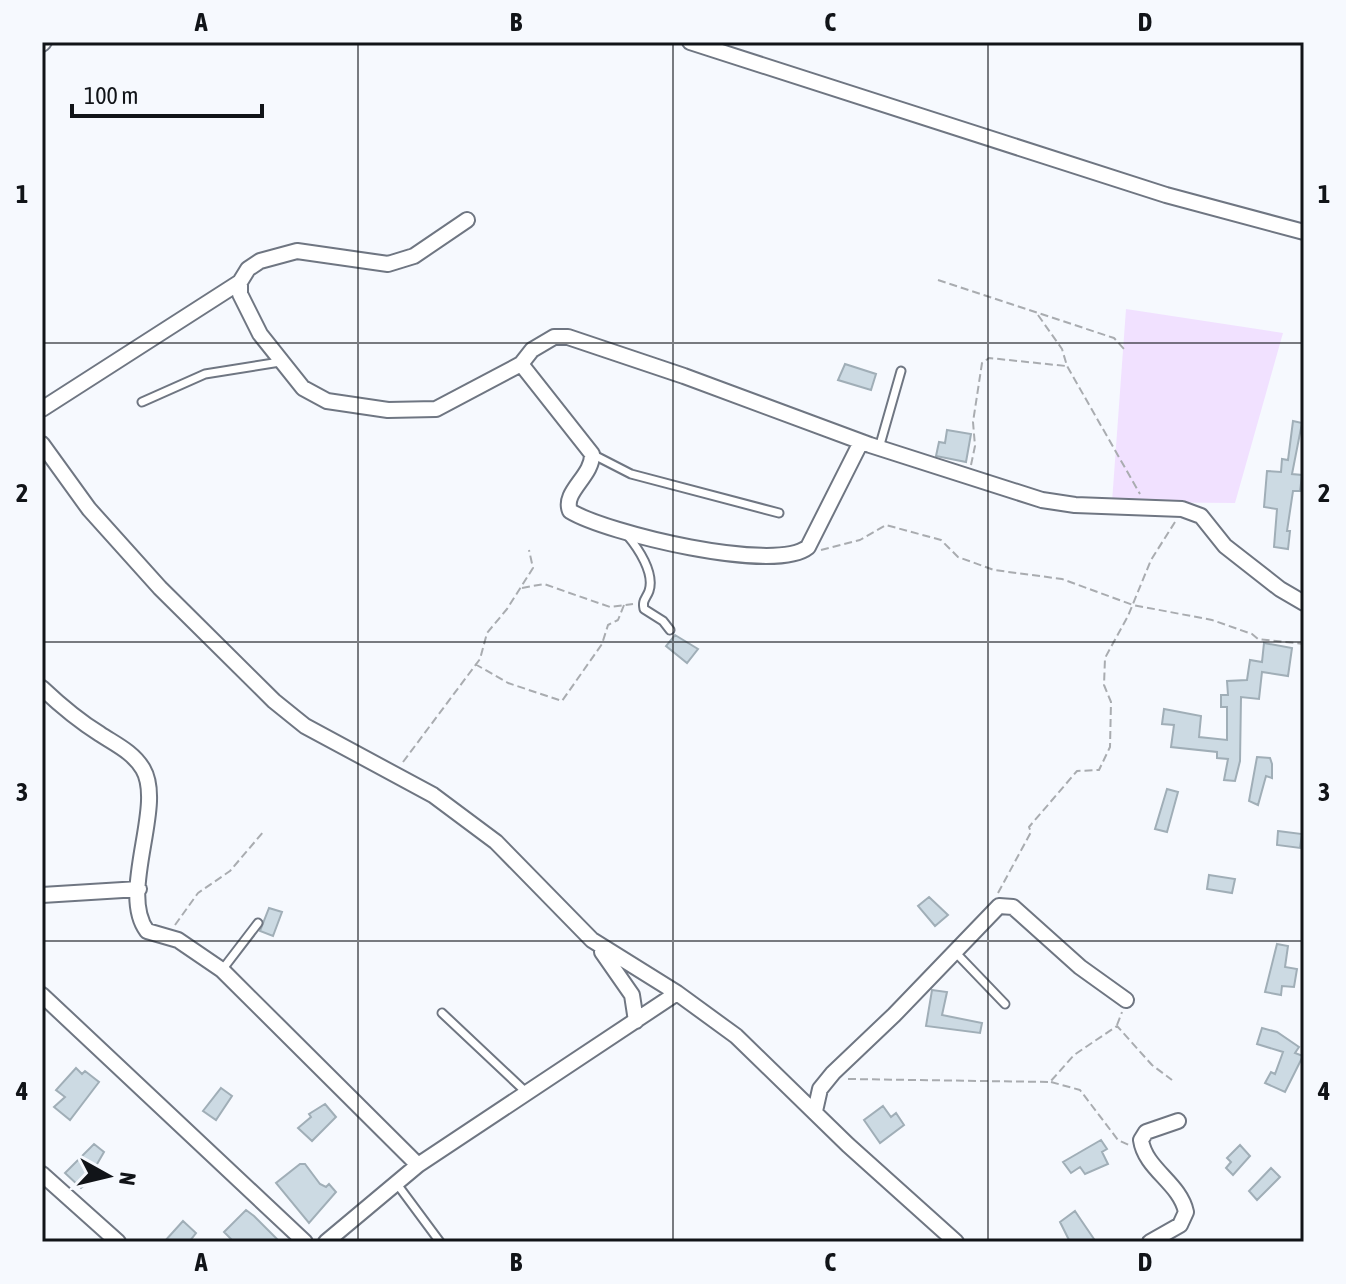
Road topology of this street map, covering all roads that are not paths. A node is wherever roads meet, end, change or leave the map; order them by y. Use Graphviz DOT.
graph roads {
  1 [pos="690,42"];
  2 [pos="467,220"];
  3 [pos="1304,232"];
  4 [pos="240,282"];
  5 [pos="280,362"];
  6 [pos="521,364"];
  7 [pos="901,371"];
  8 [pos="142,402"];
  9 [pos="42,409"];
  10 [pos="861,442"];
  11 [pos="42,444"];
  12 [pos="879,448"];
  13 [pos="592,454"];
  14 [pos="48,464"];
  15 [pos="779,513"];
  16 [pos="623,530"];
  17 [pos="1304,603"];
  18 [pos="670,630"];
  19 [pos="42,688"];
  20 [pos="139,889"];
  21 [pos="42,895"];
  22 [pos="258,923"];
  23 [pos="592,940"];
  24 [pos="954,951"];
  25 [pos="222,970"];
  26 [pos="677,993"];
  27 [pos="42,995"];
  28 [pos="1126,1000"];
  29 [pos="1005,1004"];
  30 [pos="442,1013"];
  31 [pos="636,1021"];
  32 [pos="529,1095"];
  33 [pos="815,1111"];
  34 [pos="1178,1121"];
  35 [pos="418,1165"];
  36 [pos="42,1174"];
  37 [pos="397,1184"];
  38 [pos="118,1242"];
  39 [pos="305,1242"];
  40 [pos="326,1242"];
  41 [pos="440,1242"];
  42 [pos="956,1242"];
  43 [pos="1150,1242"];
  1 -- 3 [label="street"];
  2 -- 4 [label="street"];
  4 -- 5 [label="street"];
  4 -- 9 [label="street"];
  5 -- 6 [label="street"];
  5 -- 8 [label="lane"];
  6 -- 10 [label="street"];
  6 -- 13 [label="street"];
  7 -- 12 [label="lane"];
  10 -- 12 [label="street"];
  10 -- 16 [label="street"];
  11 -- 14 [label="street"];
  12 -- 17 [label="street"];
  13 -- 15 [label="lane"];
  13 -- 16 [label="street"];
  14 -- 23 [label="street"];
  16 -- 18 [label="lane"];
  19 -- 20 [label="street"];
  20 -- 21 [label="street"];
  20 -- 25 [label="street"];
  22 -- 25 [label="lane"];
  23 -- 26 [label="street"];
  23 -- 31 [label="street"];
  24 -- 28 [label="street"];
  24 -- 29 [label="lane"];
  24 -- 33 [label="street"];
  25 -- 35 [label="street"];
  26 -- 31 [label="street"];
  26 -- 33 [label="street"];
  27 -- 39 [label="street"];
  30 -- 32 [label="lane"];
  31 -- 32 [label="street"];
  32 -- 35 [label="street"];
  33 -- 42 [label="street"];
  34 -- 43 [label="street"];
  35 -- 37 [label="street"];
  36 -- 38 [label="street"];
  37 -- 40 [label="street"];
  37 -- 41 [label="lane"];
}
